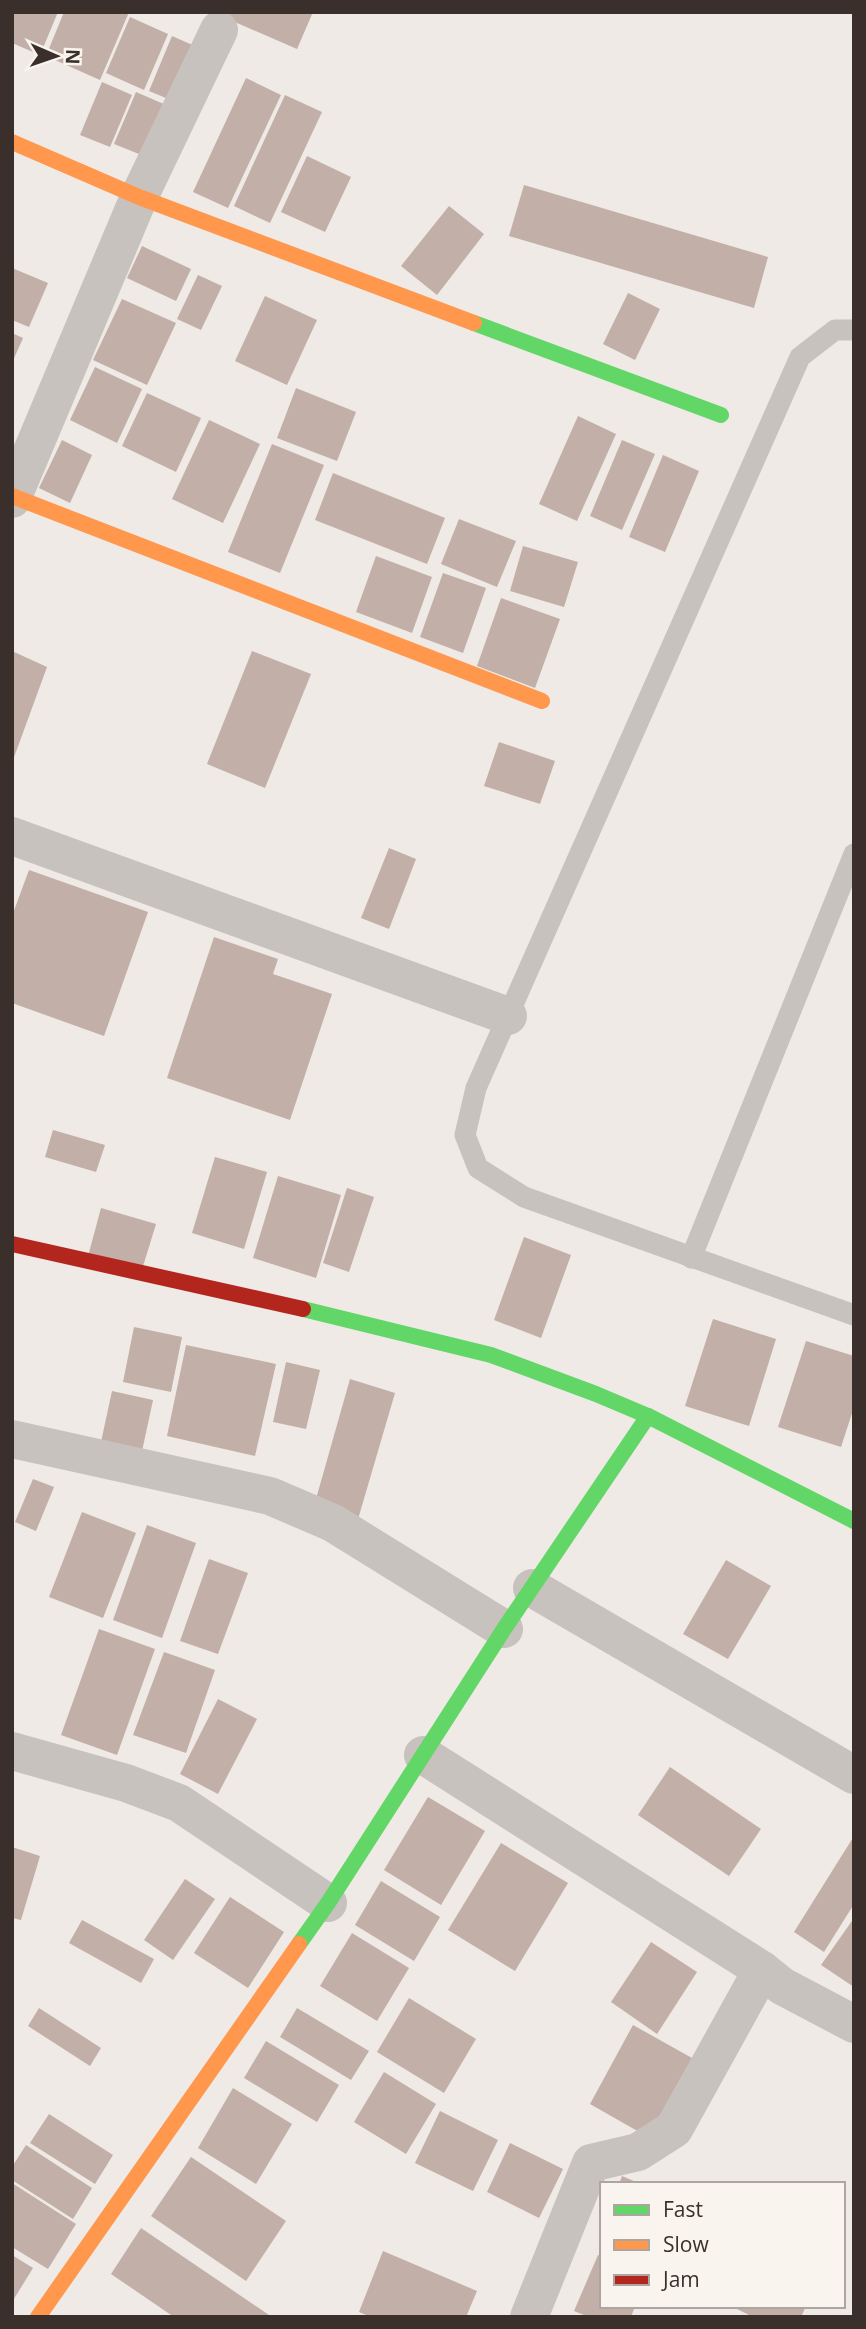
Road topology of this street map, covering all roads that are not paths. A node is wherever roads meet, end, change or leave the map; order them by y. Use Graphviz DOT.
graph roads {
  1 [pos="219,30"];
  2 [pos="12,142"];
  3 [pos="139,197"];
  4 [pos="854,330"];
  5 [pos="722,415"];
  6 [pos="13,497"];
  7 [pos="542,701"];
  8 [pos="12,836"];
  9 [pos="854,854"];
  10 [pos="508,1016"];
  11 [pos="12,1244"];
  12 [pos="691,1258"];
  13 [pos="854,1315"];
  14 [pos="648,1416"];
  15 [pos="12,1439"];
  16 [pos="854,1521"];
  17 [pos="532,1588"];
  18 [pos="504,1629"];
  19 [pos="12,1751"];
  20 [pos="423,1755"];
  21 [pos="854,1775"];
  22 [pos="328,1903"];
  23 [pos="762,1970"];
  24 [pos="854,2024"];
  25 [pos="38,2317"];
  26 [pos="529,2317"];
  1 -- 3 [label="street"];
  2 -- 3 [label="street"];
  3 -- 5 [label="street"];
  3 -- 6 [label="street"];
  4 -- 10 [label="lane"];
  6 -- 7 [label="street"];
  8 -- 10 [label="street"];
  9 -- 12 [label="lane"];
  10 -- 12 [label="lane"];
  11 -- 14 [label="street"];
  12 -- 13 [label="lane"];
  14 -- 16 [label="street"];
  14 -- 17 [label="street"];
  15 -- 18 [label="street"];
  17 -- 18 [label="street"];
  17 -- 21 [label="street"];
  18 -- 20 [label="street"];
  19 -- 22 [label="street"];
  20 -- 22 [label="street"];
  20 -- 23 [label="street"];
  22 -- 25 [label="street"];
  23 -- 24 [label="street"];
  23 -- 26 [label="street"];
}
